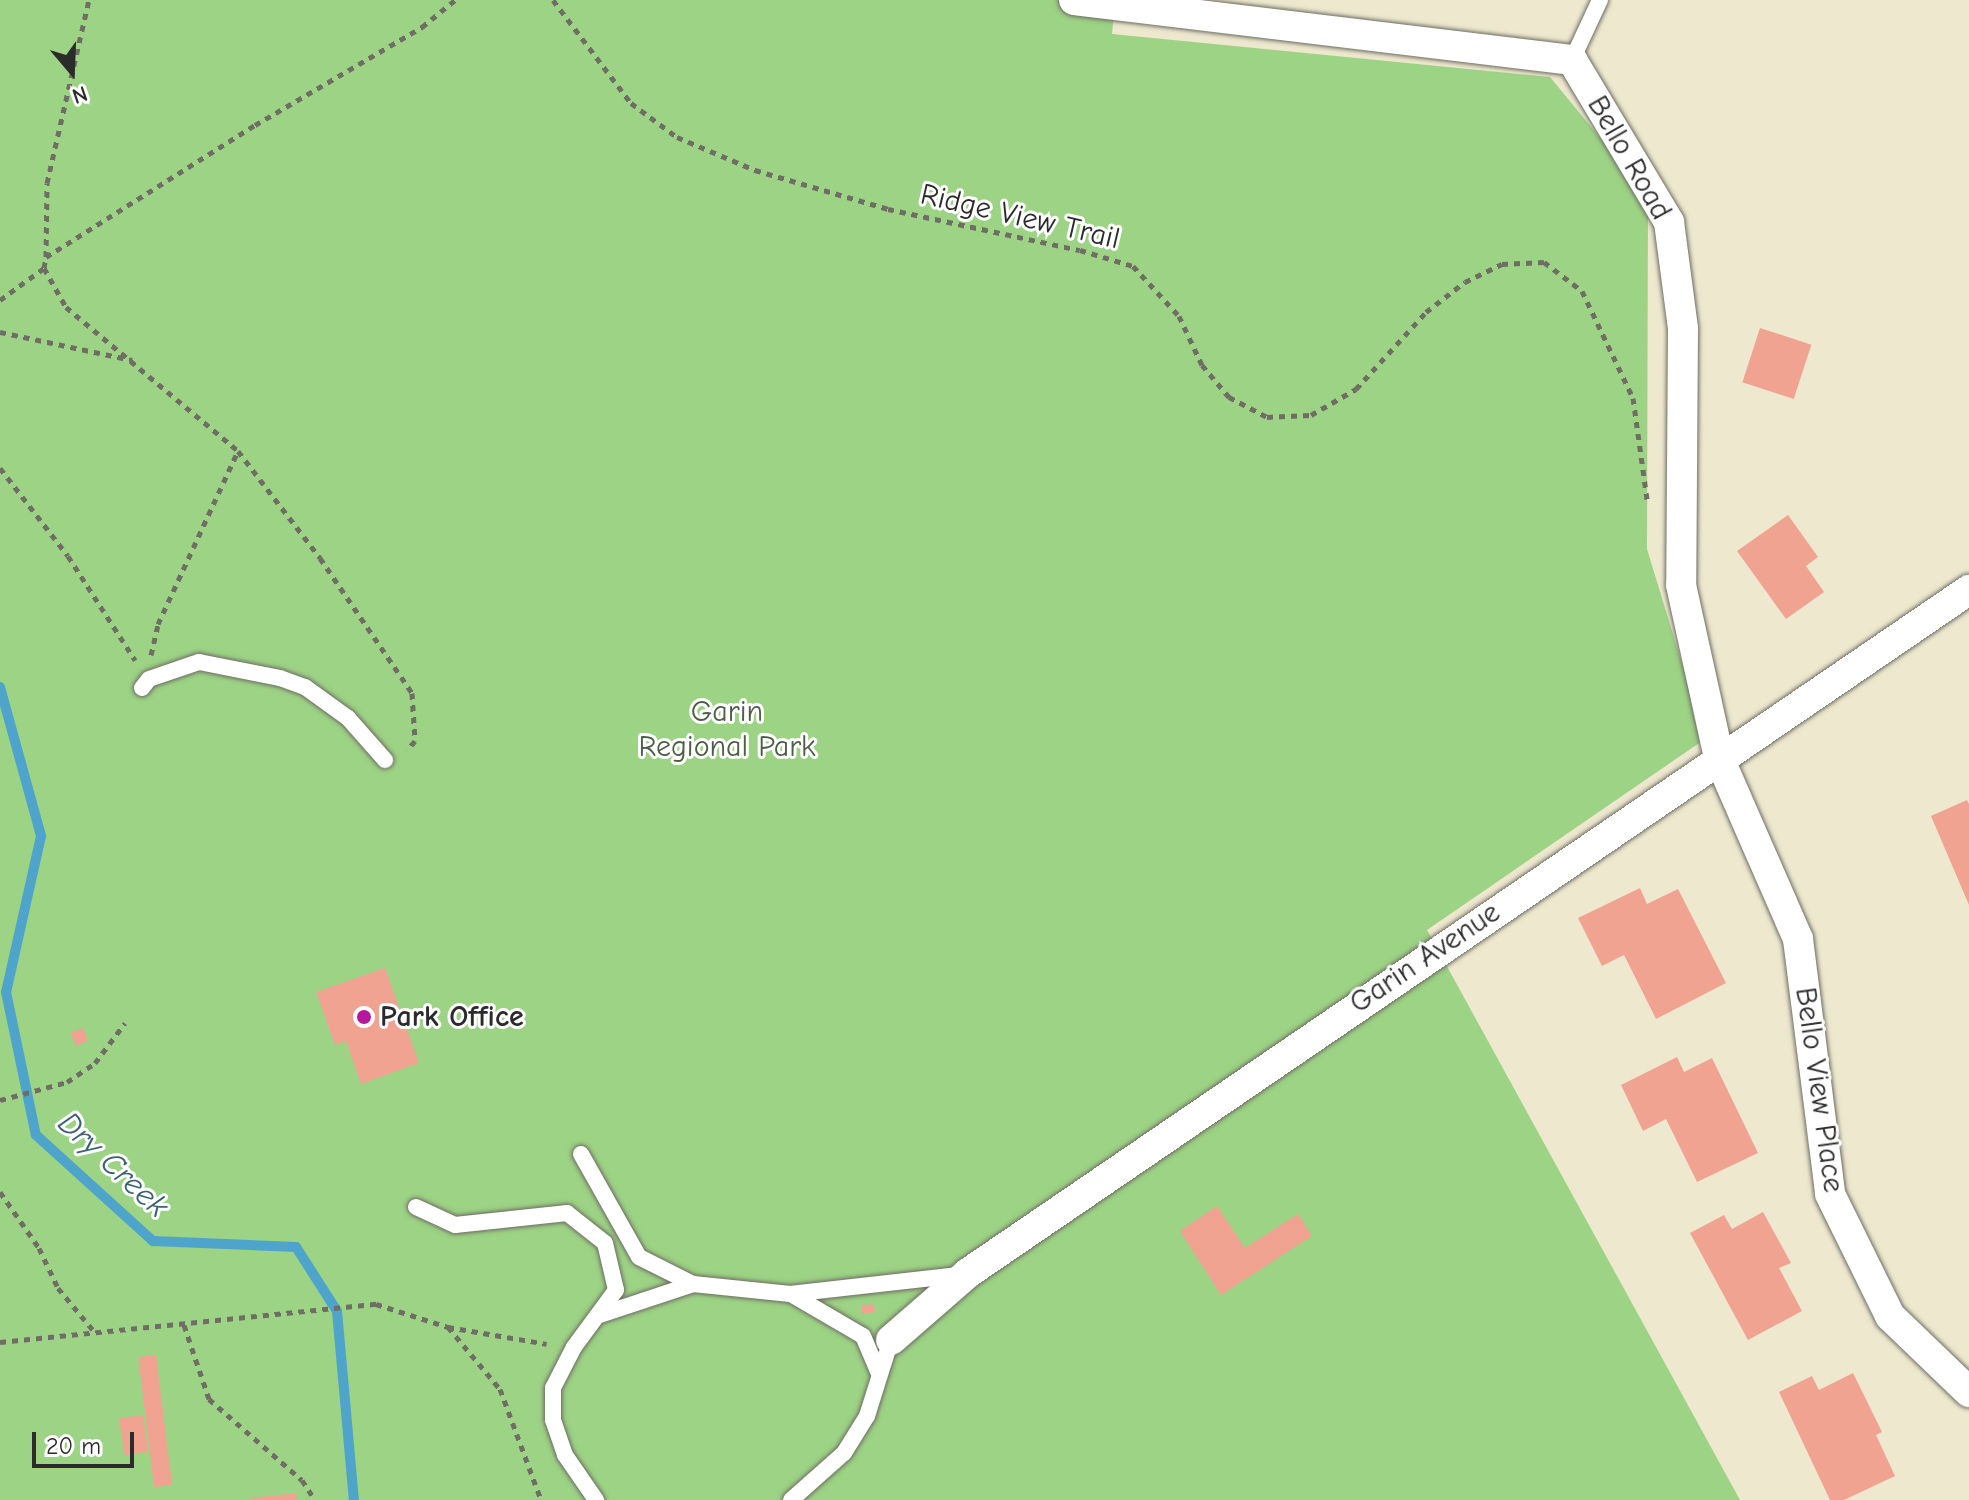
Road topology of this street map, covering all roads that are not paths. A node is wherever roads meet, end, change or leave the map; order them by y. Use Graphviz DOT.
graph roads {
  1 [pos="1074,0"];
  2 [pos="1600,0"];
  3 [pos="1572,60"];
  4 [pos="1969,590"];
  5 [pos="145,684"];
  6 [pos="1719,758"];
  7 [pos="392,760"];
  8 [pos="581,1154"];
  9 [pos="416,1207"];
  10 [pos="968,1273"];
  11 [pos="693,1284"];
  12 [pos="790,1294"];
  13 [pos="599,1315"];
  14 [pos="891,1340"];
  15 [pos="878,1372"];
  16 [pos="1969,1392"];
  17 [pos="596,1500"];
  18 [pos="791,1500"];
  1 -- 3 [label="street, Bello Road"];
  2 -- 3 [label="lane"];
  3 -- 6 [label="street, Bello Road"];
  4 -- 6 [label="street, Garin Avenue"];
  5 -- 7 [label="lane"];
  6 -- 10 [label="street, Garin Avenue"];
  6 -- 16 [label="street, Bello View Place"];
  8 -- 11 [label="lane"];
  9 -- 13 [label="lane"];
  10 -- 12 [label="lane"];
  10 -- 14 [label="street, Garin Avenue"];
  11 -- 12 [label="lane"];
  11 -- 13 [label="lane"];
  12 -- 15 [label="lane"];
  13 -- 17 [label="lane"];
  14 -- 15 [label="lane"];
  15 -- 18 [label="lane"];
}
